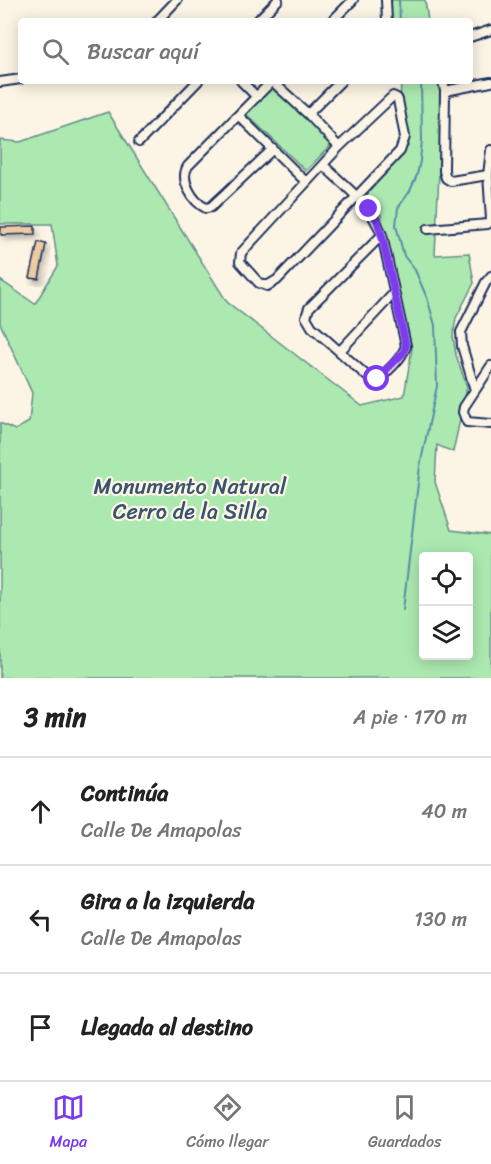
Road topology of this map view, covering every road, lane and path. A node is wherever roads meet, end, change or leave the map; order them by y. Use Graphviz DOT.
graph roads {
  1 [pos="177,0"];
  2 [pos="278,0"];
  3 [pos="353,0"];
  4 [pos="386,0"];
  5 [pos="160,18"];
  6 [pos="260,18"];
  7 [pos="335,18"];
  8 [pos="387,18"];
  9 [pos="491,30"];
  10 [pos="473,36"];
  11 [pos="18,79"];
  12 [pos="0,82"];
  13 [pos="491,82"];
  14 [pos="195,84"];
  15 [pos="244,84"];
  16 [pos="269,84"];
  17 [pos="275,84"];
  18 [pos="338,84"];
  19 [pos="444,84"];
  20 [pos="445,91"];
  21 [pos="256,97"];
  22 [pos="308,114"];
  23 [pos="239,116"];
  24 [pos="139,142"];
  25 [pos="339,147"];
  26 [pos="273,148"];
  27 [pos="491,150"];
  28 [pos="323,165"];
  29 [pos="488,176"];
  30 [pos="306,182"];
  31 [pos="357,198"];
  32 [pos="428,229"];
  33 [pos="382,236"];
  34 [pos="490,277"];
  35 [pos="394,293"];
  36 [pos="340,351"];
  37 [pos="491,366"];
  38 [pos="476,390"];
  39 [pos="491,424"];
  1 -- 5 [label="street"];
  2 -- 6 [label="street"];
  3 -- 7 [label="street"];
  4 -- 8 [label="street"];
  9 -- 10 [label="street"];
  11 -- 12 [label="street"];
  13 -- 20 [label="street"];
  14 -- 24 [label="street"];
  15 -- 21 [label="street"];
  16 -- 21 [label="street"];
  17 -- 22 [label="street"];
  18 -- 22 [label="street"];
  19 -- 20 [label="street"];
  20 -- 29 [label="street"];
  21 -- 23 [label="street"];
  22 -- 25 [label="street"];
  23 -- 26 [label="street"];
  23 -- 26 [label="street"];
  25 -- 28 [label="street"];
  25 -- 31 [label="street"];
  26 -- 30 [label="street"];
  27 -- 29 [label="street"];
  28 -- 30 [label="street"];
  28 -- 31 [label="street"];
  29 -- 32 [label="street"];
  30 -- 31 [label="street"];
  31 -- 33 [label="street"];
  33 -- 35 [label="street"];
  33 -- 36 [label="street"];
  34 -- 38 [label="street"];
  35 -- 36 [label="street"];
  35 -- 36 [label="street"];
  37 -- 38 [label="street"];
  38 -- 39 [label="street"];
}
